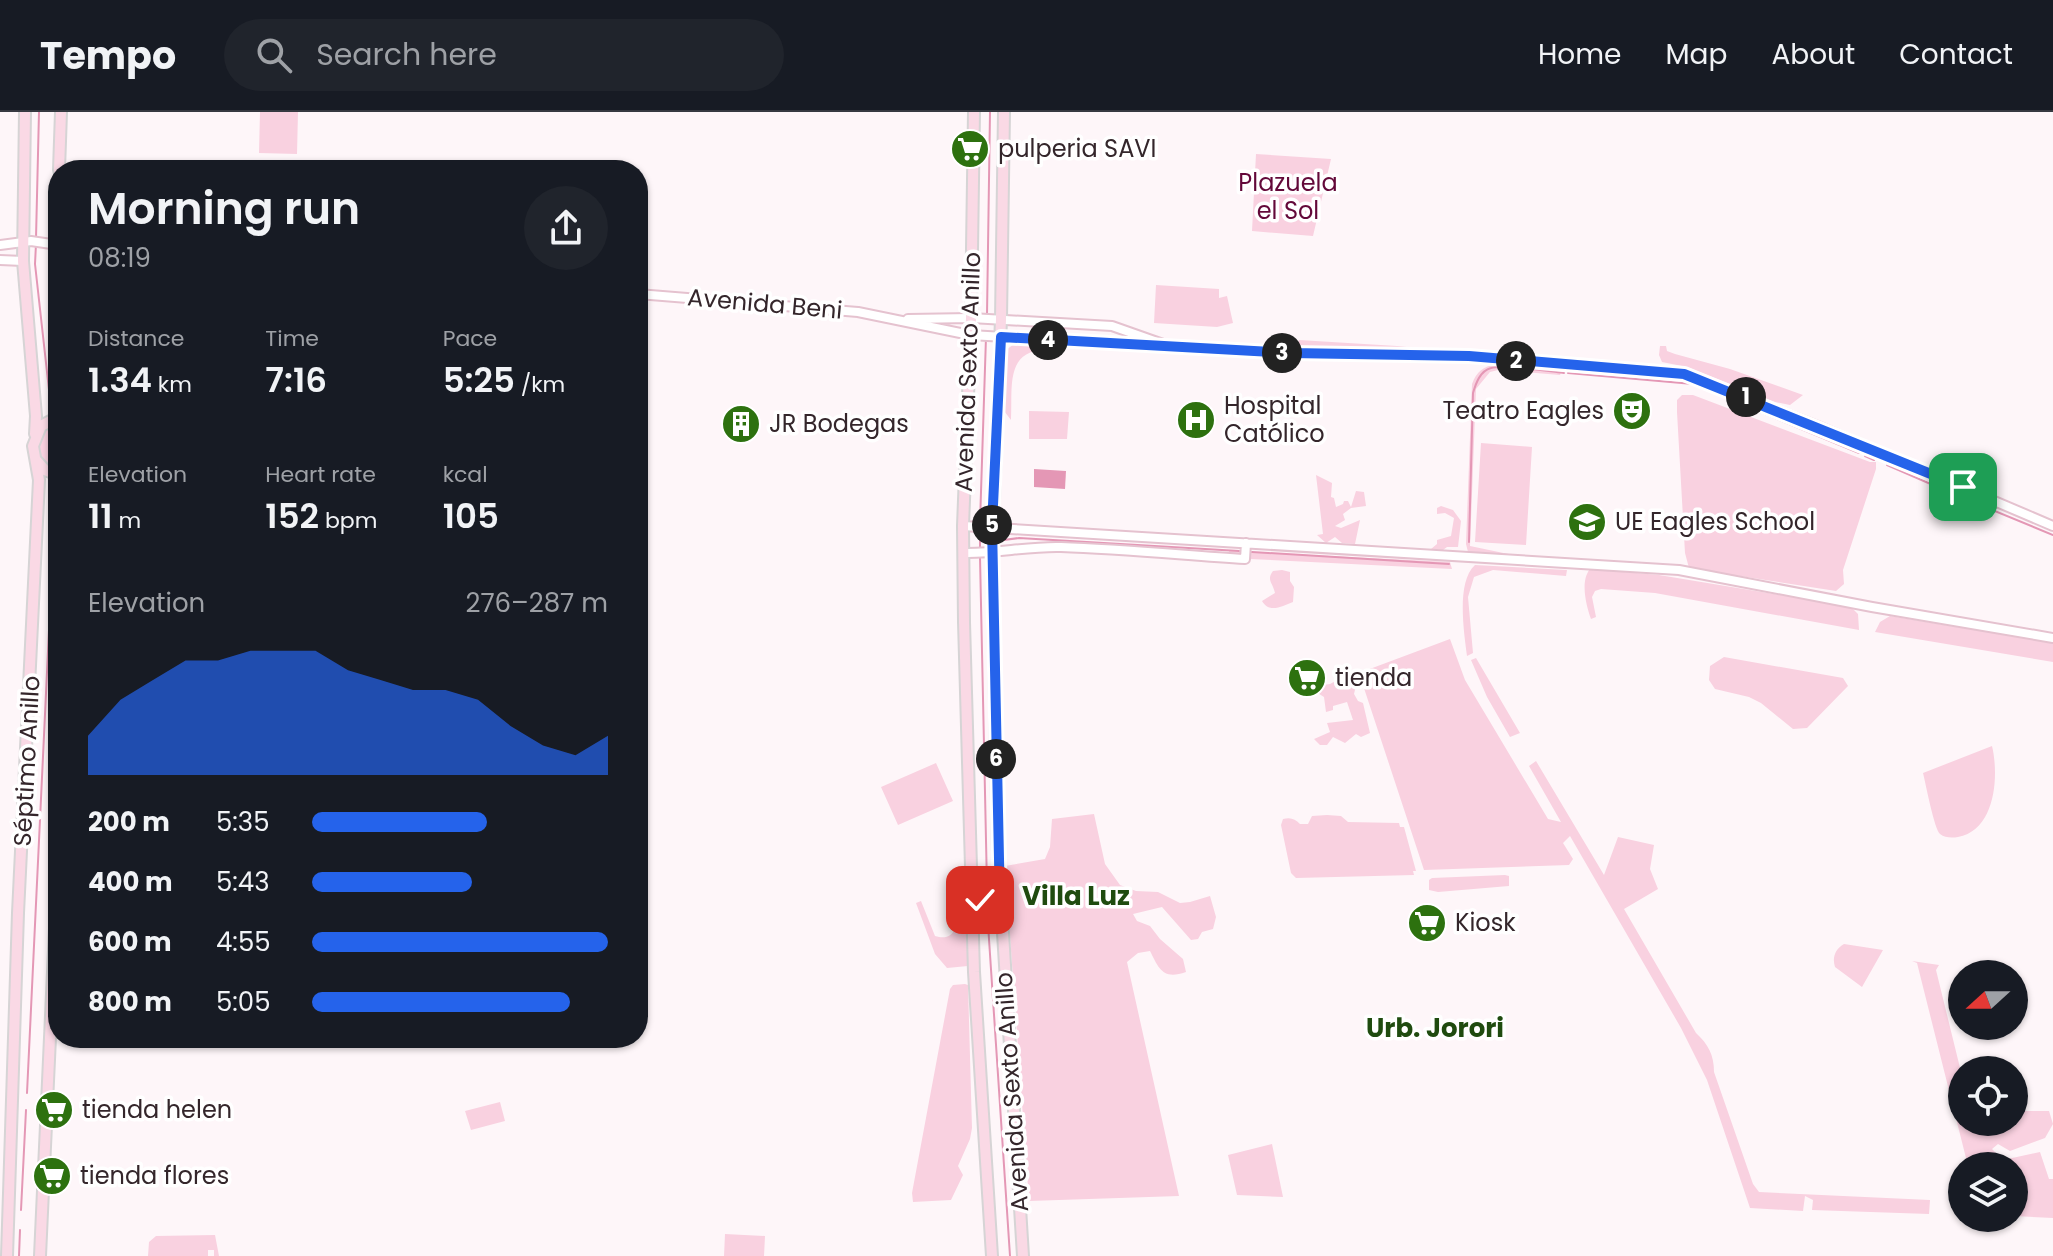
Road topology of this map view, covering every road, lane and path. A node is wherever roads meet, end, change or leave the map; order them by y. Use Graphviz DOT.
graph roads {
  1 [pos="25,112"];
  2 [pos="61,112"];
  3 [pos="974,112"];
  4 [pos="1004,112"];
  5 [pos="59,160"];
  6 [pos="27,242"];
  7 [pos="48,243"];
  8 [pos="0,245"];
  9 [pos="0,260"];
  10 [pos="23,261"];
  11 [pos="648,295"];
  12 [pos="973,318"];
  13 [pos="999,319"];
  14 [pos="891,320"];
  15 [pos="972,335"];
  16 [pos="998,337"];
  17 [pos="1171,347"];
  18 [pos="48,423"];
  19 [pos="33,440"];
  20 [pos="35,458"];
  21 [pos="48,471"];
  22 [pos="966,526"];
  23 [pos="988,526"];
  24 [pos="2053,526"];
  25 [pos="1246,543"];
  26 [pos="966,553"];
  27 [pos="989,553"];
  28 [pos="2053,638"];
  29 [pos="971,885"];
  30 [pos="999,885"];
  31 [pos="1000,906"];
  32 [pos="972,908"];
  33 [pos="50,1048"];
  34 [pos="7,1256"];
  35 [pos="40,1256"];
  36 [pos="992,1256"];
  37 [pos="1023,1256"];
  1 -- 6 [label="main road"];
  2 -- 5 [label="main road"];
  3 -- 12 [label="main road, Avenida Sexto Anillo"];
  4 -- 13 [label="main road, Avenida Sexto Anillo"];
  6 -- 7 [label="street"];
  6 -- 8 [label="street"];
  6 -- 10 [label="main road"];
  9 -- 10 [label="street"];
  10 -- 19 [label="main road"];
  11 -- 14 [label="street, Avenida Beni"];
  12 -- 13 [label="street, Avenida Beni"];
  12 -- 14 [label="street, Avenida Beni"];
  12 -- 15 [label="main road, Avenida Sexto Anillo"];
  13 -- 16 [label="main road, Avenida Sexto Anillo"];
  13 -- 17 [label="street, Avenida Beni"];
  14 -- 15 [label="street, Avenida Beni"];
  15 -- 16 [label="street, Avenida Beni"];
  15 -- 22 [label="main road, Avenida Sexto Anillo"];
  16 -- 17 [label="street, Avenida Beni"];
  16 -- 23 [label="main road, Avenida Sexto Anillo"];
  17 -- 24 [label="street, Avenida Beni"];
  18 -- 19 [label="main road"];
  19 -- 20 [label="main road, Séptimo Anillo"];
  20 -- 21 [label="main road"];
  20 -- 34 [label="main road, Séptimo Anillo"];
  22 -- 23 [label="street"];
  22 -- 26 [label="main road, Avenida Sexto Anillo"];
  23 -- 25 [label="street"];
  23 -- 27 [label="main road, Avenida Sexto Anillo"];
  25 -- 27 [label="street"];
  25 -- 28 [label="street"];
  26 -- 27 [label="street"];
  26 -- 29 [label="main road, Avenida Sexto Anillo"];
  27 -- 30 [label="main road, Avenida Sexto Anillo"];
  29 -- 30 [label="main road"];
  29 -- 32 [label="main road, Avenida Sexto Anillo"];
  30 -- 31 [label="main road, Avenida Sexto Anillo"];
  31 -- 32 [label="main road"];
  31 -- 37 [label="main road, Avenida Sexto Anillo"];
  32 -- 36 [label="main road, Avenida Sexto Anillo"];
  33 -- 35 [label="main road, Séptimo Anillo"];
}
